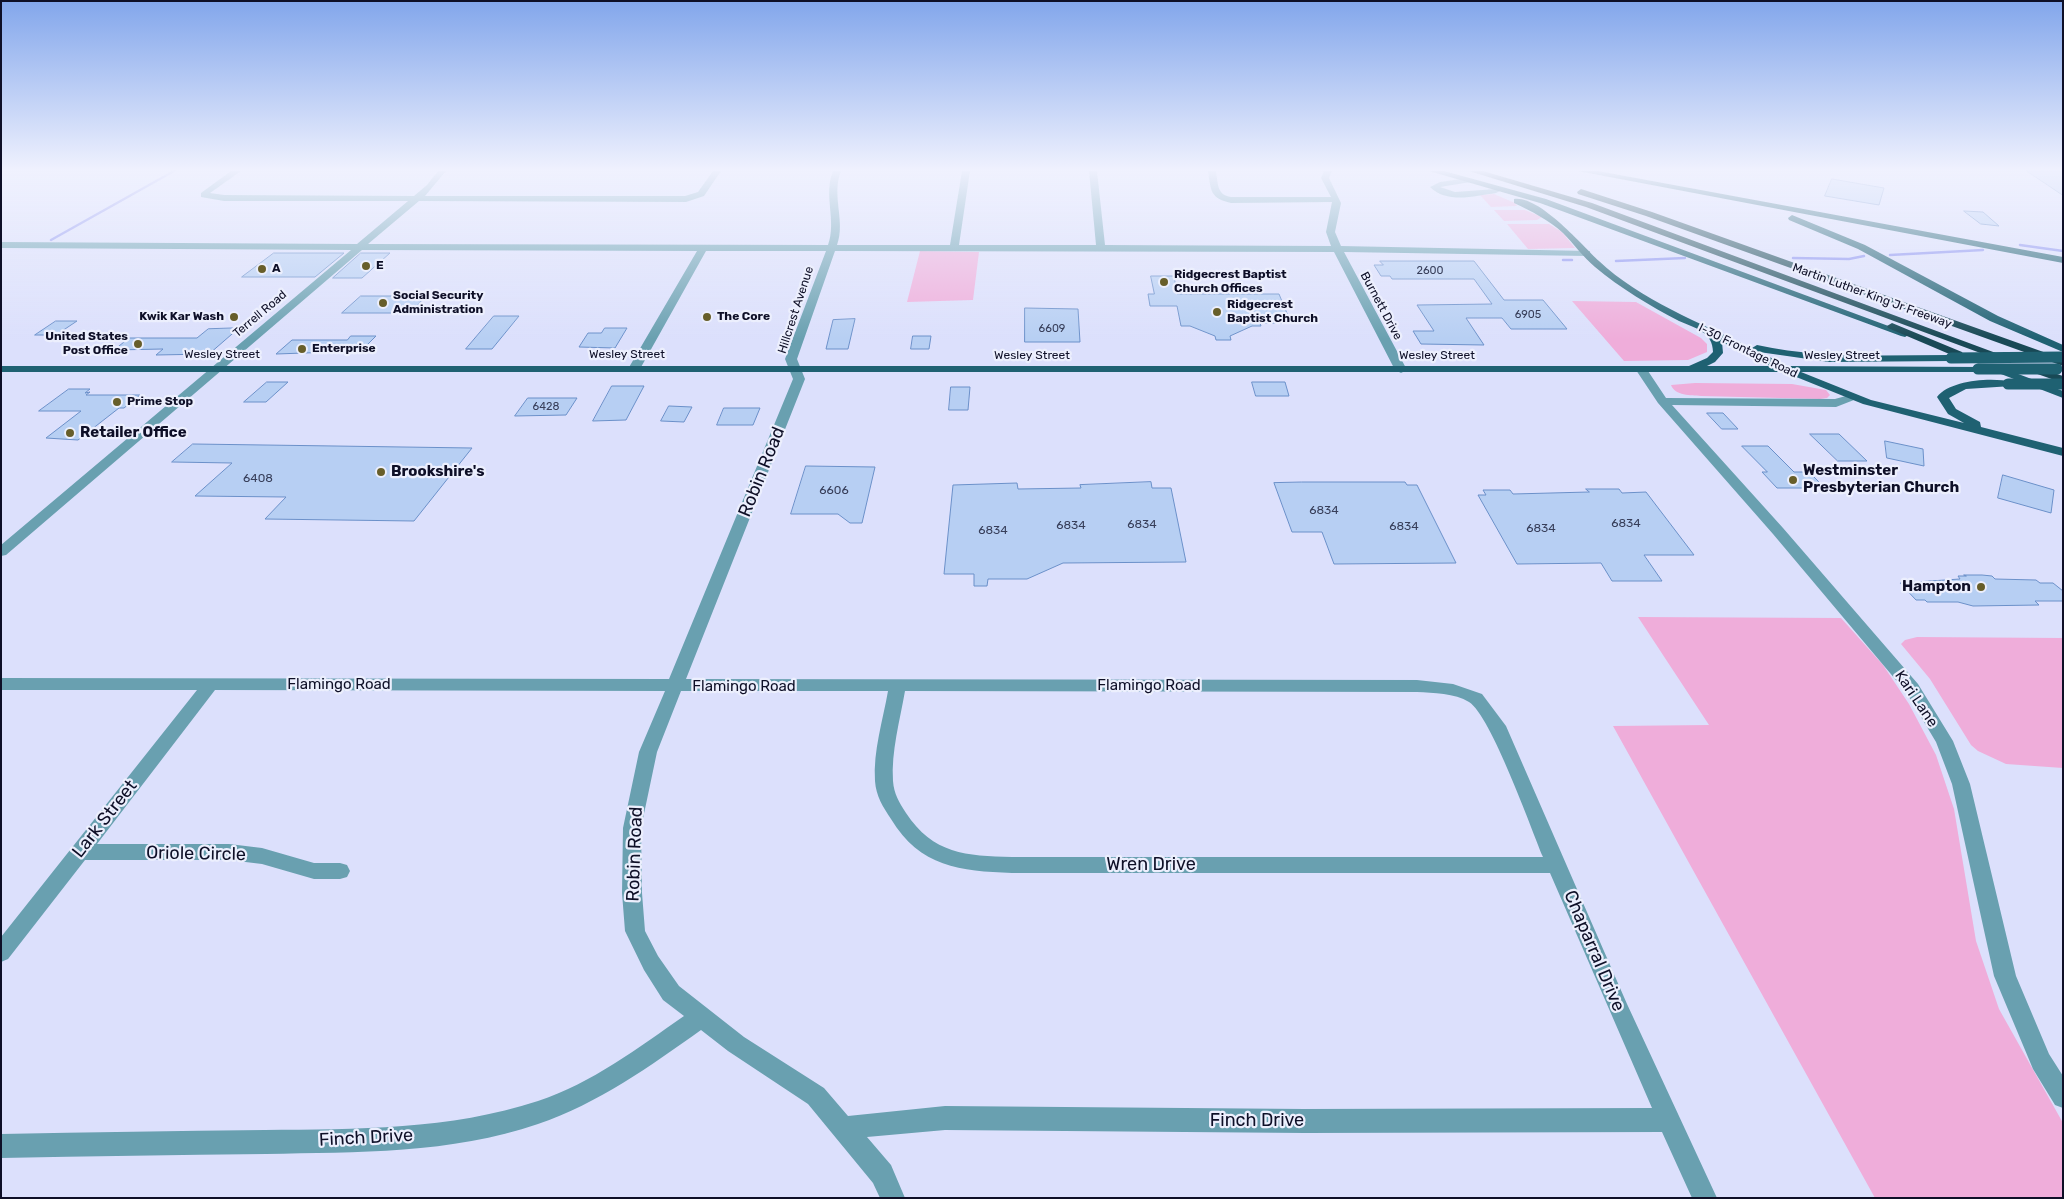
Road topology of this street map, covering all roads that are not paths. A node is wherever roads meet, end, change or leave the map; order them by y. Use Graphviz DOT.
graph roads {
  1 [pos="383,227"];
  2 [pos="835,227"];
  3 [pos="957,227"];
  4 [pos="1099,227"];
  5 [pos="1331,227"];
  6 [pos="1561,227"];
  7 [pos="1618,227"];
  8 [pos="1652,227"];
  9 [pos="1686,227"];
  10 [pos="1813,227"];
  11 [pos="1883,227"];
  12 [pos="1683,238"];
  13 [pos="1,245"];
  14 [pos="361,246"];
  15 [pos="832,246"];
  16 [pos="954,247"];
  17 [pos="702,248"];
  18 [pos="1101,248"];
  19 [pos="1337,249"];
  20 [pos="1587,253"];
  21 [pos="2063,260"];
  22 [pos="1712,334"];
  23 [pos="2063,349"];
  24 [pos="1954,356"];
  25 [pos="2063,357"];
  26 [pos="2063,363"];
  27 [pos="1,369"];
  28 [pos="217,369"];
  29 [pos="634,369"];
  30 [pos="795,369"];
  31 [pos="2063,369"];
  32 [pos="1401,370"];
  33 [pos="1642,370"];
  34 [pos="1688,370"];
  35 [pos="1788,370"];
  36 [pos="2063,380"];
  37 [pos="2063,384"];
  38 [pos="2063,395"];
  39 [pos="1854,398"];
  40 [pos="1662,401"];
  41 [pos="1989,432"];
  42 [pos="2063,452"];
  43 [pos="1,552"];
  44 [pos="1,684"];
  45 [pos="210,685"];
  46 [pos="675,687"];
  47 [pos="897,687"];
  48 [pos="1483,705"];
  49 [pos="79,852"];
  50 [pos="1556,865"];
  51 [pos="340,871"];
  52 [pos="1,953"];
  53 [pos="701,1017"];
  54 [pos="2063,1097"];
  55 [pos="1670,1120"];
  56 [pos="844,1128"];
  57 [pos="1,1146"];
  58 [pos="893,1198"];
  59 [pos="1705,1198"];
  1 -- 14 [label="street, Terrell Road"];
  2 -- 15 [label="street, Hillcrest Avenue"];
  3 -- 16 [label="street"];
  4 -- 18 [label="street"];
  5 -- 19 [label="street, Burnett Drive"];
  6 -- 20 [label="main road, I-30 Frontage Road"];
  7 -- 24 [label="main road, I-30 Frontage Road"];
  8 -- 12 [label="highway, Martin Luther King Jr Freeway"];
  9 -- 26 [label="highway, Martin Luther King Jr Freeway"];
  10 -- 23 [label="main road"];
  11 -- 21 [label="main road"];
  12 -- 24 [label="highway"];
  12 -- 36 [label="highway, Martin Luther King Jr Freeway"];
  13 -- 14 [label="street"];
  14 -- 17 [label="street"];
  14 -- 28 [label="street, Terrell Road"];
  15 -- 16 [label="street"];
  15 -- 17 [label="street"];
  15 -- 30 [label="street, Hillcrest Avenue"];
  16 -- 18 [label="street"];
  17 -- 29 [label="street"];
  18 -- 19 [label="street"];
  19 -- 20 [label="street"];
  19 -- 32 [label="street, Burnett Drive"];
  20 -- 22 [label="main road, I-30 Frontage Road"];
  22 -- 24 [label="main road"];
  22 -- 34 [label="main road"];
  22 -- 35 [label="main road, I-30 Frontage Road"];
  24 -- 25 [label="main road, bridge"];
  24 -- 38 [label="main road, I-30 Frontage Road"];
  27 -- 28 [label="main road, Wesley Street"];
  28 -- 29 [label="main road, Wesley Street"];
  28 -- 43 [label="street, Terrell Road"];
  29 -- 30 [label="main road, Wesley Street"];
  30 -- 32 [label="main road, Wesley Street"];
  30 -- 46 [label="street, Robin Road"];
  31 -- 35 [label="main road, Wesley Street, bridge"];
  32 -- 33 [label="main road, Wesley Street"];
  33 -- 34 [label="main road, Wesley Street"];
  33 -- 40 [label="street, Kari Lane"];
  34 -- 35 [label="main road, Wesley Street"];
  35 -- 39 [label="main road, I-30 Frontage Road"];
  37 -- 41 [label="main road, bridge"];
  39 -- 40 [label="street"];
  39 -- 41 [label="main road, I-30 Frontage Road"];
  40 -- 54 [label="street, Kari Lane"];
  41 -- 42 [label="main road, I-30 Frontage Road"];
  44 -- 45 [label="street, Flamingo Road"];
  45 -- 46 [label="street, Flamingo Road"];
  45 -- 49 [label="street, Lark Street"];
  46 -- 47 [label="street, Flamingo Road"];
  46 -- 53 [label="street, Robin Road"];
  47 -- 48 [label="street, Flamingo Road"];
  47 -- 50 [label="street, Wren Drive"];
  48 -- 50 [label="street, Chaparral Drive"];
  49 -- 51 [label="street, Oriole Circle"];
  49 -- 52 [label="street, Lark Street"];
  50 -- 55 [label="street, Chaparral Drive"];
  53 -- 56 [label="street, Robin Road"];
  53 -- 57 [label="street, Finch Drive"];
  55 -- 56 [label="street, Finch Drive"];
  55 -- 59 [label="street, Chaparral Drive"];
  56 -- 58 [label="street, Robin Road"];
}
